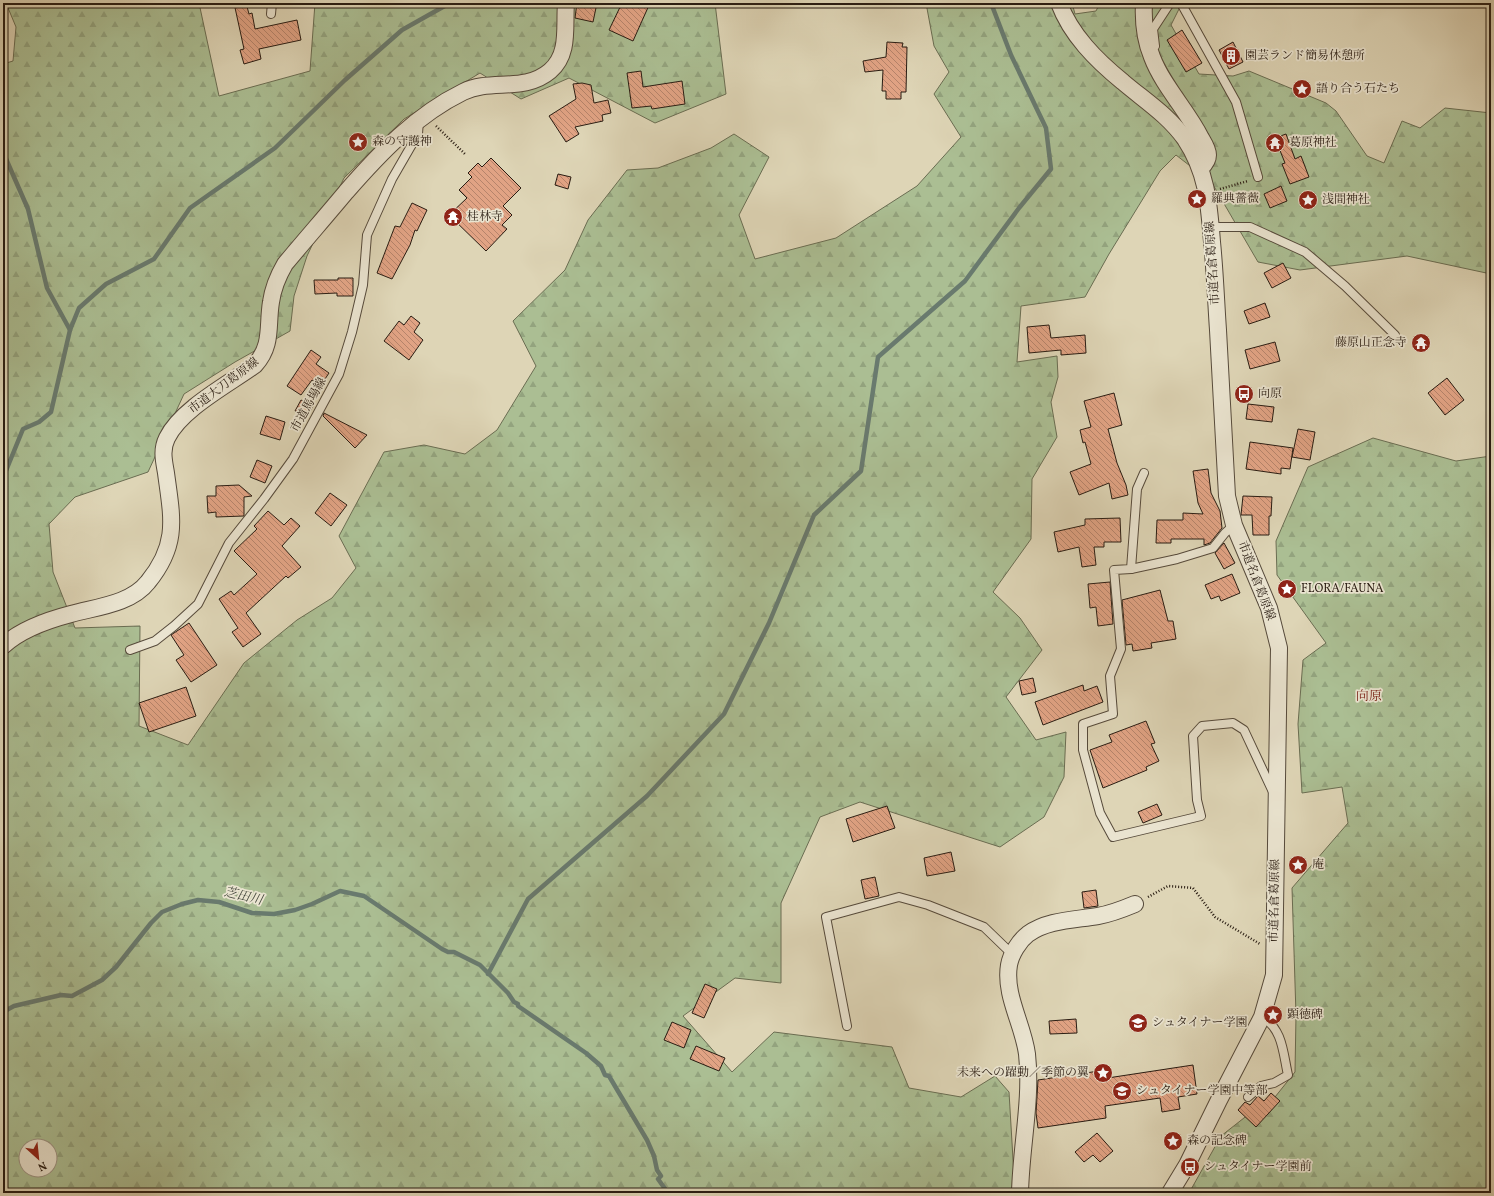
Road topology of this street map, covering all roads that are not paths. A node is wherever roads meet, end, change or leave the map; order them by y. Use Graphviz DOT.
graph roads {
  1 [pos="272,3"];
  2 [pos="566,3"];
  3 [pos="1059,3"];
  4 [pos="1144,3"];
  5 [pos="1170,3"];
  6 [pos="1181,3"];
  7 [pos="270,14"];
  8 [pos="1157,67"];
  9 [pos="423,118"];
  10 [pos="1201,168"];
  11 [pos="1258,177"];
  12 [pos="1211,227"];
  13 [pos="1395,335"];
  14 [pos="1144,473"];
  15 [pos="1234,524"];
  16 [pos="1131,569"];
  17 [pos="3,646"];
  18 [pos="130,650"];
  19 [pos="1277,801"];
  20 [pos="1135,904"];
  21 [pos="1012,954"];
  22 [pos="1262,1017"];
  23 [pos="847,1026"];
  24 [pos="1248,1097"];
  25 [pos="1020,1193"];
  26 [pos="1170,1193"];
  1 -- 7 [label="lane"];
  2 -- 9 [label="street, 市道大刀葛原線"];
  3 -- 10 [label="street, 市道名倉葛原線"];
  4 -- 8 [label="street"];
  5 -- 8 [label="lane"];
  6 -- 11 [label="lane"];
  8 -- 10 [label="street"];
  9 -- 17 [label="street, 市道大刀葛原線"];
  9 -- 18 [label="lane, 市道馬場線"];
  10 -- 12 [label="street, 市道名倉葛原線"];
  12 -- 13 [label="lane"];
  12 -- 15 [label="street, 市道名倉葛原線"];
  14 -- 16 [label="lane"];
  15 -- 16 [label="lane"];
  15 -- 19 [label="street, 市道名倉葛原線"];
  16 -- 19 [label="lane"];
  19 -- 22 [label="street, 市道名倉葛原線"];
  20 -- 21 [label="street"];
  21 -- 23 [label="lane"];
  21 -- 25 [label="street"];
  22 -- 24 [label="lane"];
  22 -- 26 [label="street, 市道名倉葛原線"];
}
